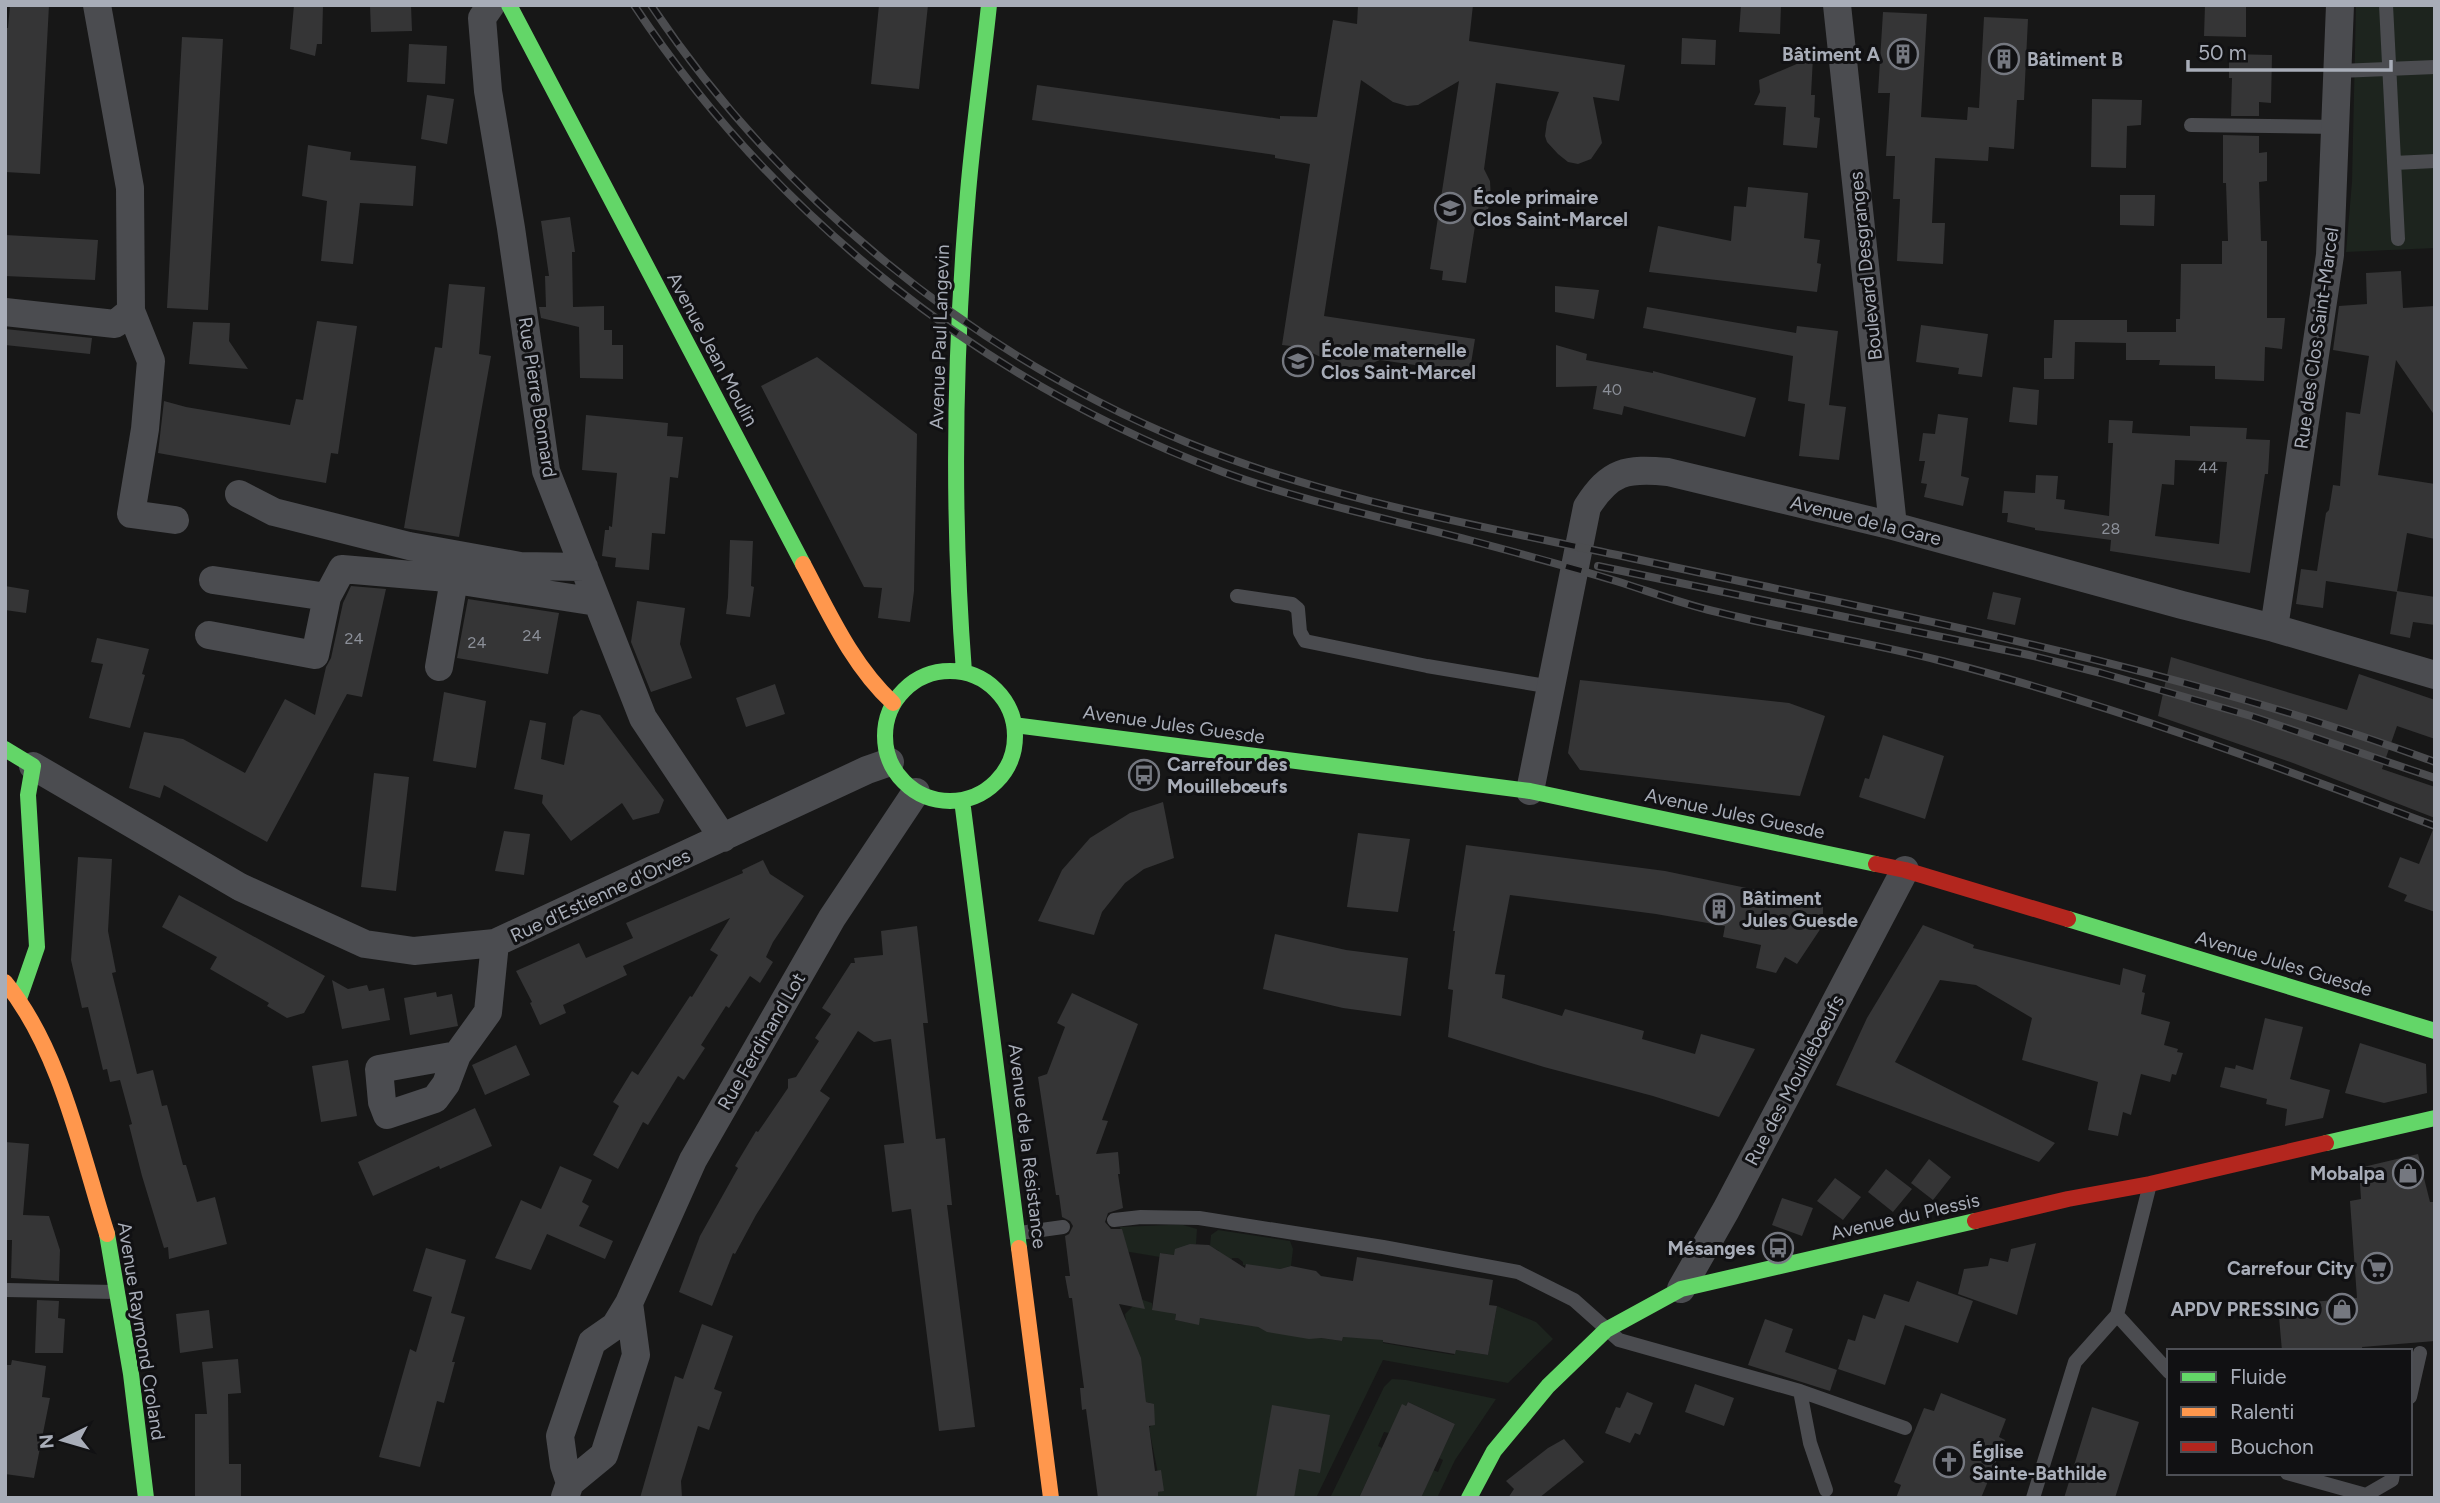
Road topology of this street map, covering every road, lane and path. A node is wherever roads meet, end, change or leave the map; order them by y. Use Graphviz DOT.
graph roads {
  1 [pos="97,5"];
  2 [pos="491,5"];
  3 [pos="509,5"];
  4 [pos="989,5"];
  5 [pos="1838,5"];
  6 [pos="2340,5"];
  7 [pos="2386,5"];
  8 [pos="2435,67"];
  9 [pos="2389,69"];
  10 [pos="2339,71"];
  11 [pos="2191,125"];
  12 [pos="2337,127"];
  13 [pos="2435,161"];
  14 [pos="2394,163"];
  15 [pos="2398,239"];
  16 [pos="131,311"];
  17 [pos="5,312"];
  18 [pos="239,494"];
  19 [pos="175,520"];
  20 [pos="1893,526"];
  21 [pos="584,567"];
  22 [pos="213,580"];
  23 [pos="454,580"];
  24 [pos="1237,596"];
  25 [pos="327,597"];
  26 [pos="597,602"];
  27 [pos="2274,628"];
  28 [pos="209,635"];
  29 [pos="439,667"];
  30 [pos="964,672"];
  31 [pos="2435,675"];
  32 [pos="1552,687"];
  33 [pos="893,703"];
  34 [pos="1014,724"];
  35 [pos="5,750"];
  36 [pos="890,762"];
  37 [pos="33,766"];
  38 [pos="1530,791"];
  39 [pos="916,792"];
  40 [pos="962,800"];
  41 [pos="723,838"];
  42 [pos="1905,870"];
  43 [pos="495,943"];
  44 [pos="5,982"];
  45 [pos="19,999"];
  46 [pos="2433,1032"];
  47 [pos="457,1055"];
  48 [pos="2435,1118"];
  49 [pos="2150,1184"];
  50 [pos="1114,1220"];
  51 [pos="1063,1227"];
  52 [pos="1018,1233"];
  53 [pos="5,1290"];
  54 [pos="1681,1290"];
  55 [pos="118,1293"];
  56 [pos="629,1303"];
  57 [pos="2118,1314"];
  58 [pos="1606,1330"];
  59 [pos="2420,1353"];
  60 [pos="2167,1370"];
  61 [pos="2412,1388"];
  62 [pos="1800,1391"];
  63 [pos="1905,1428"];
  64 [pos="2295,1475"];
  65 [pos="2393,1475"];
  66 [pos="567,1490"];
  67 [pos="1826,1490"];
  68 [pos="146,1498"];
  69 [pos="1051,1498"];
  70 [pos="1469,1498"];
  71 [pos="2033,1498"];
  1 -- 16 [label="street"];
  2 -- 21 [label="street, Rue Pierre Bonnard"];
  3 -- 33 [label="main road, Avenue Jean Moulin"];
  4 -- 30 [label="main road, Avenue Paul Langevin"];
  5 -- 20 [label="street, Boulevard Desgranges"];
  6 -- 10 [label="street, Rue des Clos Saint-Marcel"];
  7 -- 9 [label="lane"];
  8 -- 9 [label="lane"];
  9 -- 10 [label="lane"];
  9 -- 14 [label="lane"];
  10 -- 12 [label="street, Rue des Clos Saint-Marcel"];
  11 -- 12 [label="lane"];
  12 -- 27 [label="street, Rue des Clos Saint-Marcel"];
  13 -- 14 [label="lane"];
  14 -- 15 [label="lane"];
  16 -- 17 [label="street"];
  16 -- 19 [label="street"];
  18 -- 21 [label="street"];
  20 -- 27 [label="street, Avenue de la Gare"];
  20 -- 32 [label="street, Avenue de la Gare"];
  21 -- 26 [label="street, Rue Pierre Bonnard"];
  22 -- 25 [label="street"];
  23 -- 25 [label="street"];
  23 -- 26 [label="street"];
  23 -- 29 [label="street"];
  24 -- 32 [label="lane"];
  25 -- 28 [label="street"];
  26 -- 41 [label="street, Rue Pierre Bonnard"];
  27 -- 31 [label="street, Avenue de la Gare"];
  30 -- 33 [label="main road"];
  30 -- 34 [label="main road"];
  32 -- 38 [label="street, Avenue de la Gare"];
  33 -- 36 [label="main road"];
  34 -- 38 [label="main road, Avenue Jules Guesde"];
  34 -- 40 [label="main road"];
  35 -- 37 [label="main road, Rue d'Estienne d'Orves"];
  36 -- 39 [label="main road"];
  36 -- 41 [label="street, Rue d'Estienne d'Orves"];
  37 -- 43 [label="street, Rue d'Estienne d'Orves"];
  37 -- 45 [label="main road"];
  38 -- 42 [label="main road, Avenue Jules Guesde"];
  39 -- 40 [label="main road"];
  39 -- 56 [label="street, Rue Ferdinand Lot"];
  40 -- 52 [label="main road, Avenue de la Résistance"];
  41 -- 43 [label="street, Rue d'Estienne d'Orves"];
  42 -- 46 [label="main road, Avenue Jules Guesde"];
  42 -- 54 [label="street, Rue des Mouillebœufs"];
  43 -- 47 [label="street"];
  44 -- 45 [label="main road, Avenue Raymond Croland"];
  45 -- 55 [label="main road, Avenue Raymond Croland"];
  48 -- 49 [label="main road, Avenue du Plessis"];
  49 -- 54 [label="main road, Avenue du Plessis"];
  49 -- 57 [label="lane"];
  50 -- 58 [label="lane"];
  51 -- 52 [label="lane"];
  52 -- 69 [label="main road, Avenue de la Résistance"];
  53 -- 55 [label="lane"];
  54 -- 58 [label="main road, Avenue du Plessis"];
  55 -- 68 [label="main road, Avenue Raymond Croland"];
  56 -- 66 [label="street, Rue Ferdinand Lot"];
  56 -- 66 [label="street, Rue Ferdinand Lot"];
  57 -- 60 [label="lane"];
  57 -- 71 [label="lane"];
  58 -- 62 [label="lane"];
  58 -- 70 [label="main road, Avenue du Plessis"];
  59 -- 61 [label="lane"];
  62 -- 63 [label="lane"];
  62 -- 67 [label="lane"];
  64 -- 65 [label="lane"];
}
